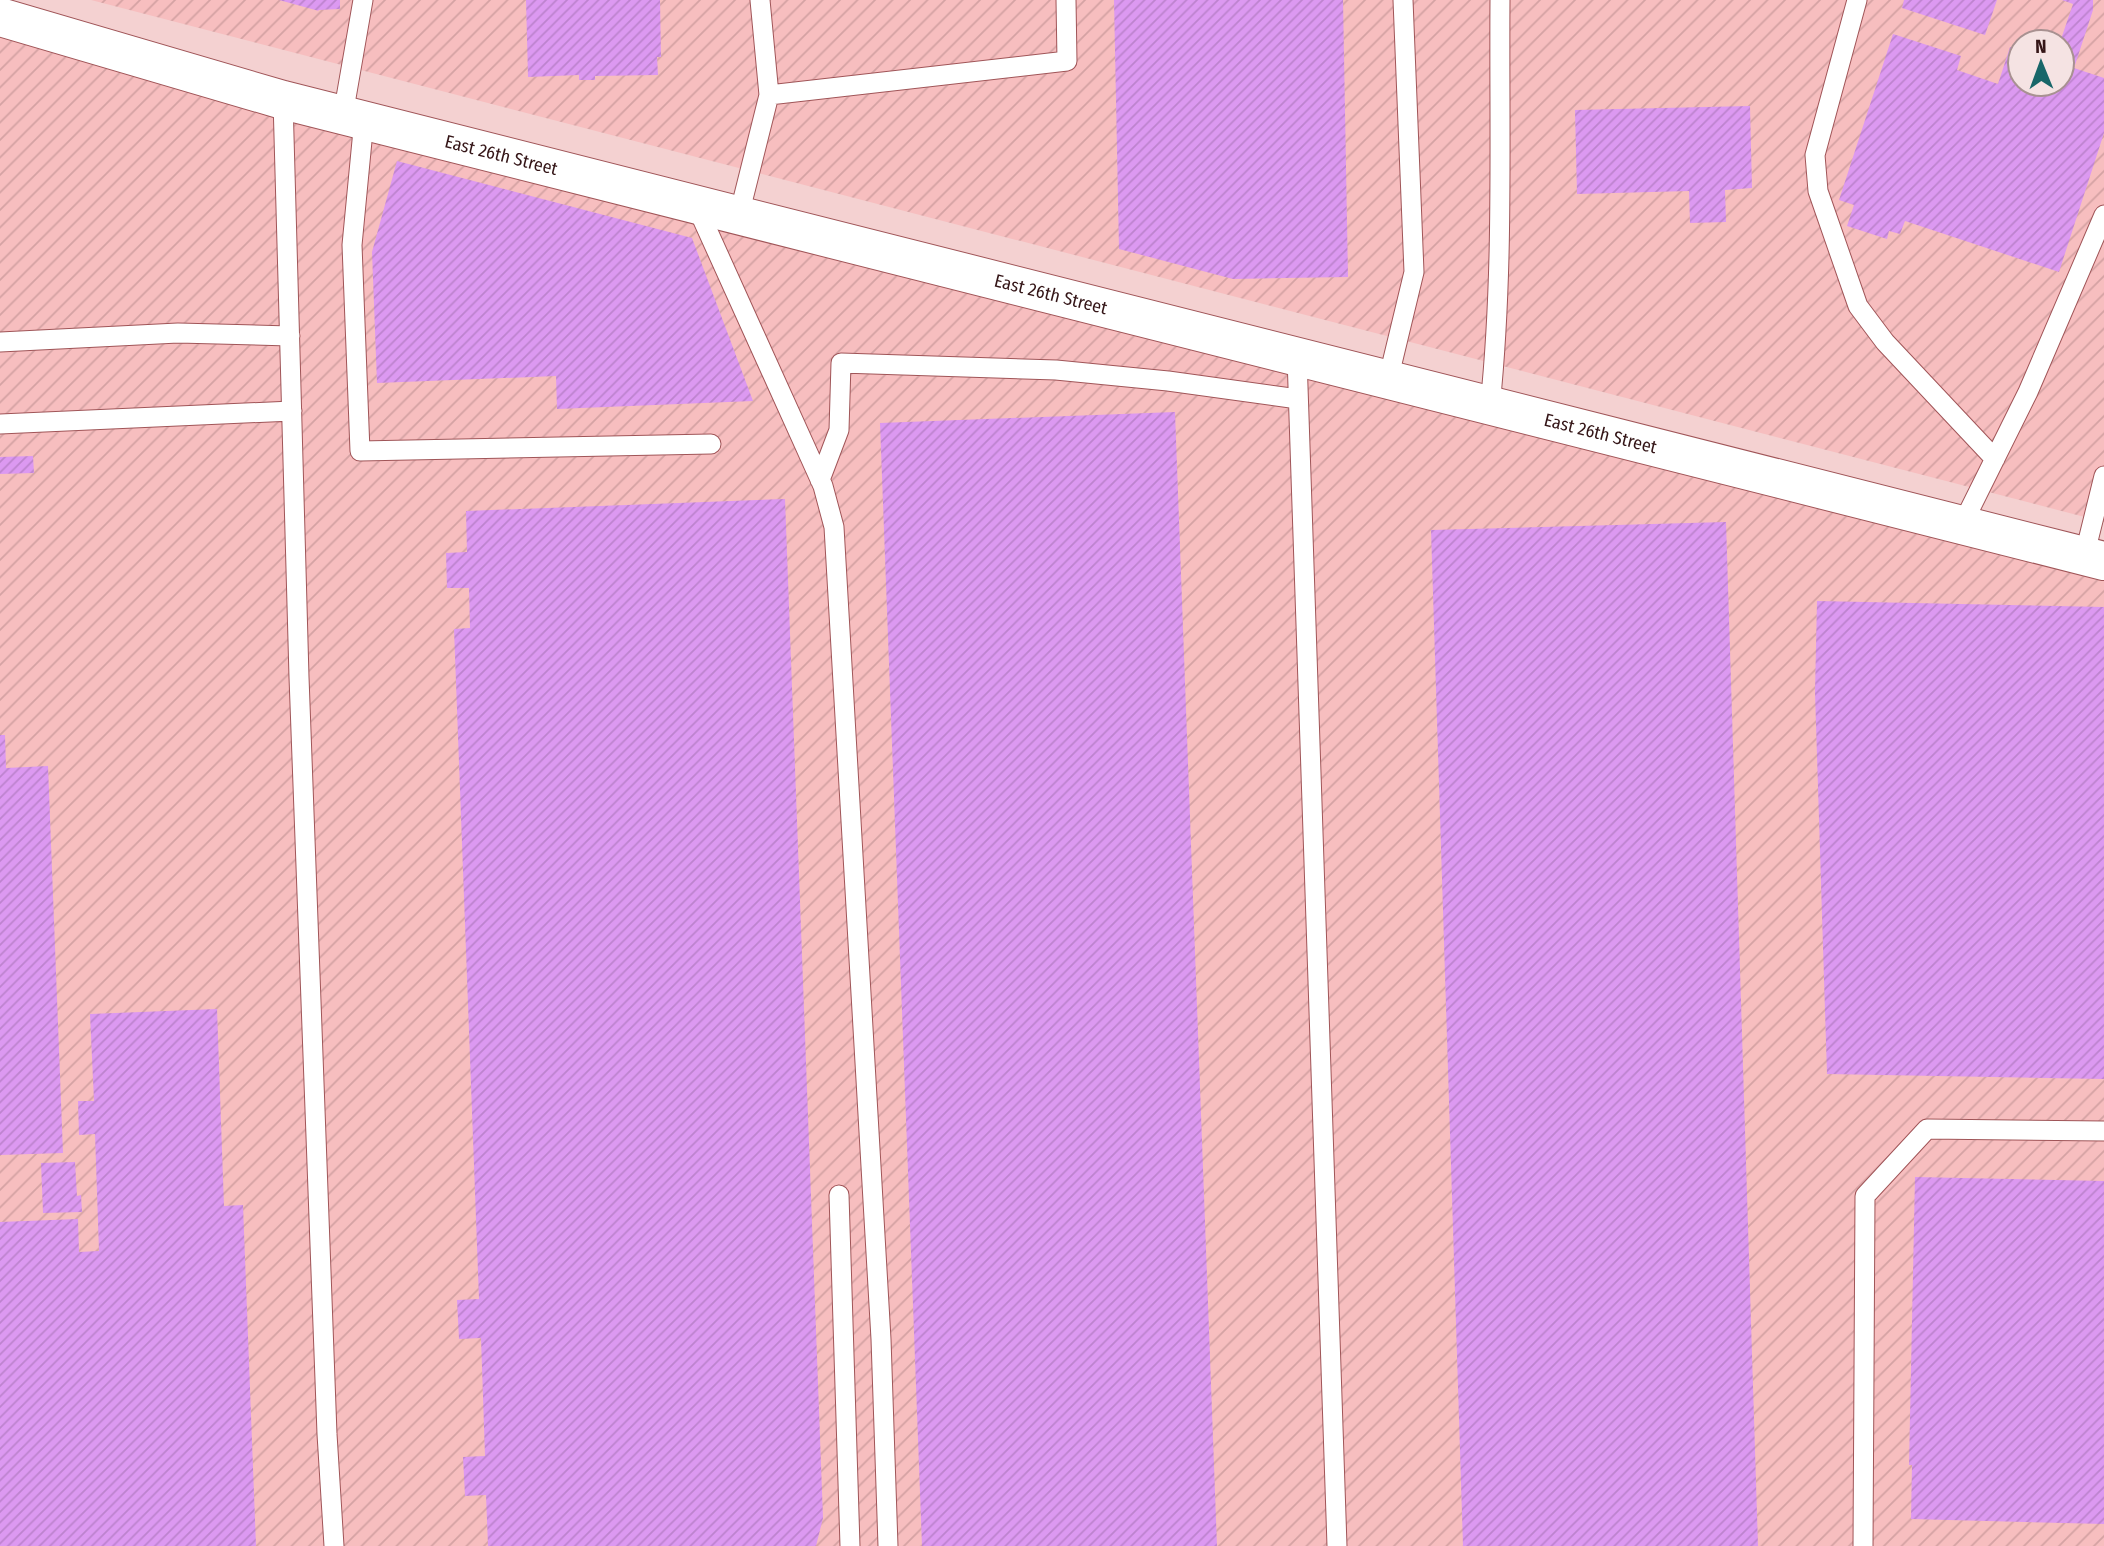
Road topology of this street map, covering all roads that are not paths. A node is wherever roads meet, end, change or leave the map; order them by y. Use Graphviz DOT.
graph roads {
  1 [pos="363,0"];
  2 [pos="760,0"];
  3 [pos="1066,0"];
  4 [pos="1403,0"];
  5 [pos="1500,0"];
  6 [pos="1857,0"];
  7 [pos="0,17"];
  8 [pos="769,95"];
  9 [pos="283,100"];
  10 [pos="353,117"];
  11 [pos="695,204"];
  12 [pos="739,215"];
  13 [pos="2104,215"];
  14 [pos="290,336"];
  15 [pos="0,342"];
  16 [pos="1297,357"];
  17 [pos="1388,380"];
  18 [pos="1298,399"];
  19 [pos="1490,406"];
  20 [pos="292,411"];
  21 [pos="0,424"];
  22 [pos="711,444"];
  23 [pos="1995,458"];
  24 [pos="2104,477"];
  25 [pos="820,480"];
  26 [pos="1962,525"];
  27 [pos="2094,559"];
  28 [pos="2104,1131"];
  29 [pos="839,1195"];
  30 [pos="334,1546"];
  31 [pos="850,1546"];
  32 [pos="888,1546"];
  33 [pos="1337,1546"];
  34 [pos="1863,1546"];
  1 -- 10 [label="lane"];
  2 -- 8 [label="lane"];
  3 -- 8 [label="lane"];
  4 -- 17 [label="lane"];
  5 -- 19 [label="lane"];
  6 -- 23 [label="lane"];
  7 -- 9 [label="street, East 26th Street"];
  8 -- 12 [label="lane"];
  9 -- 10 [label="street, East 26th Street"];
  9 -- 14 [label="lane"];
  10 -- 11 [label="street, East 26th Street"];
  10 -- 22 [label="lane"];
  11 -- 12 [label="street, East 26th Street"];
  11 -- 25 [label="lane"];
  12 -- 16 [label="street, East 26th Street"];
  13 -- 23 [label="lane"];
  14 -- 15 [label="lane"];
  14 -- 20 [label="lane"];
  16 -- 17 [label="street, East 26th Street"];
  16 -- 18 [label="lane"];
  17 -- 19 [label="street, East 26th Street"];
  18 -- 25 [label="lane"];
  18 -- 33 [label="lane"];
  19 -- 26 [label="street, East 26th Street"];
  20 -- 21 [label="lane"];
  20 -- 30 [label="lane"];
  23 -- 26 [label="lane"];
  24 -- 27 [label="lane"];
  25 -- 32 [label="lane"];
  26 -- 27 [label="street, East 26th Street"];
  28 -- 34 [label="lane"];
  29 -- 31 [label="lane"];
}
